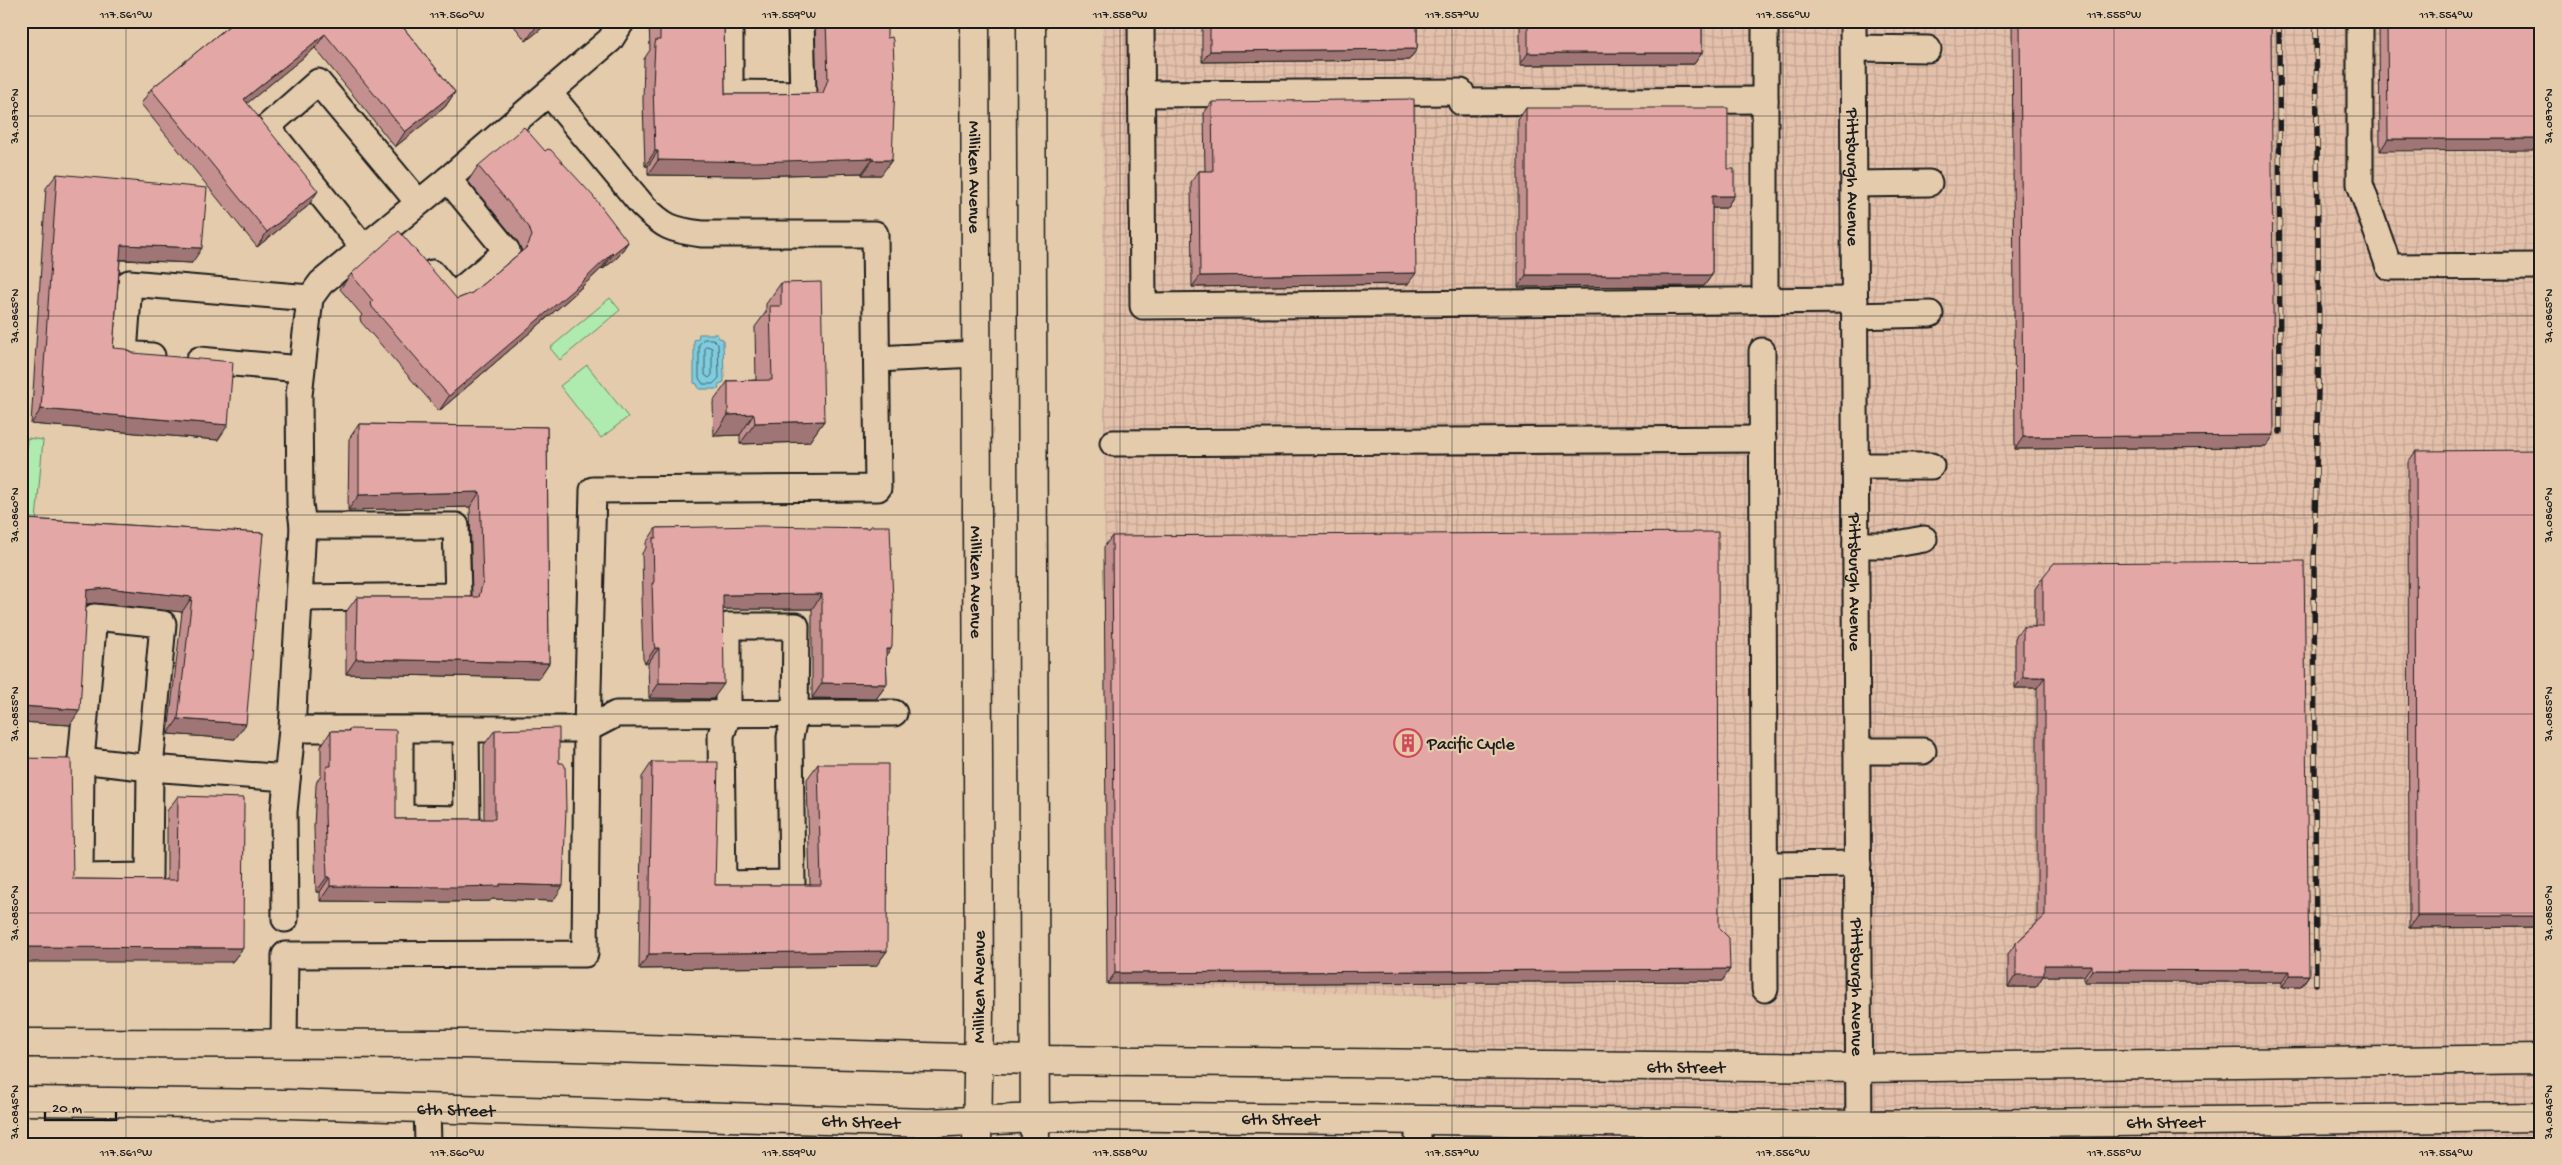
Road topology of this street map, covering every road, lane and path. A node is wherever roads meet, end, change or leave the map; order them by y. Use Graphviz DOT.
graph roads {
  1 [pos="730,21"];
  2 [pos="801,21"];
  3 [pos="975,21"];
  4 [pos="1031,21"];
  5 [pos="1141,21"];
  6 [pos="1765,21"];
  7 [pos="1853,21"];
  8 [pos="2360,21"];
  9 [pos="620,22"];
  10 [pos="1854,48"];
  11 [pos="1928,49"];
  12 [pos="549,93"];
  13 [pos="1141,94"];
  14 [pos="1765,100"];
  15 [pos="448,179"];
  16 [pos="1929,183"];
  17 [pos="1854,184"];
  18 [pos="418,202"];
  19 [pos="403,240"];
  20 [pos="363,247"];
  21 [pos="2541,266"];
  22 [pos="310,298"];
  23 [pos="1765,300"];
  24 [pos="1855,308"];
  25 [pos="1930,314"];
  26 [pos="1762,350"];
  27 [pos="975,354"];
  28 [pos="877,359"];
  29 [pos="301,369"];
  30 [pos="1763,439"];
  31 [pos="1113,443"];
  32 [pos="1856,466"];
  33 [pos="1931,466"];
  34 [pos="303,526"];
  35 [pos="1924,539"];
  36 [pos="1856,545"];
  37 [pos="301,598"];
  38 [pos="795,714"];
  39 [pos="894,714"];
  40 [pos="728,715"];
  41 [pos="292,729"];
  42 [pos="587,729"];
  43 [pos="400,731"];
  44 [pos="466,731"];
  45 [pos="1857,751"];
  46 [pos="1923,751"];
  47 [pos="81,760"];
  48 [pos="150,768"];
  49 [pos="287,778"];
  50 [pos="1858,864"];
  51 [pos="1764,865"];
  52 [pos="285,919"];
  53 [pos="1765,989"];
  54 [pos="21,1043"];
  55 [pos="284,1044"];
  56 [pos="978,1058"];
  57 [pos="2541,1059"];
  58 [pos="1034,1060"];
  59 [pos="1858,1068"];
  60 [pos="21,1101"];
  61 [pos="427,1108"];
  62 [pos="2541,1117"];
  63 [pos="977,1132"];
  64 [pos="1034,1132"];
  65 [pos="1418,1132"];
  66 [pos="1858,1134"];
  67 [pos="428,1144"];
  1 -- 2 [label="street"];
  3 -- 27 [label="main road, Milliken Avenue"];
  4 -- 58 [label="main road"];
  5 -- 13 [label="street"];
  6 -- 14 [label="street"];
  7 -- 10 [label="street, Pittsburgh Avenue"];
  8 -- 21 [label="street"];
  9 -- 12 [label="street"];
  10 -- 11 [label="street"];
  10 -- 17 [label="street, Pittsburgh Avenue"];
  12 -- 15 [label="street"];
  12 -- 28 [label="street"];
  13 -- 14 [label="street"];
  13 -- 23 [label="street"];
  14 -- 23 [label="street"];
  15 -- 18 [label="street"];
  15 -- 19 [label="street"];
  16 -- 17 [label="street"];
  17 -- 24 [label="street, Pittsburgh Avenue"];
  18 -- 19 [label="street"];
  18 -- 20 [label="street"];
  19 -- 20 [label="street"];
  20 -- 22 [label="street"];
  22 -- 29 [label="street"];
  22 -- 29 [label="street"];
  23 -- 24 [label="street"];
  24 -- 25 [label="street"];
  24 -- 32 [label="street, Pittsburgh Avenue"];
  26 -- 30 [label="street"];
  27 -- 28 [label="street"];
  27 -- 56 [label="main road, Milliken Avenue"];
  28 -- 42 [label="street"];
  29 -- 34 [label="street"];
  30 -- 31 [label="street"];
  30 -- 51 [label="street"];
  32 -- 33 [label="street"];
  32 -- 36 [label="street, Pittsburgh Avenue"];
  34 -- 37 [label="street"];
  34 -- 37 [label="street"];
  35 -- 36 [label="street"];
  36 -- 45 [label="street, Pittsburgh Avenue"];
  37 -- 41 [label="street"];
  38 -- 39 [label="street"];
  38 -- 40 [label="street"];
  38 -- 40 [label="street"];
  38 -- 40 [label="street"];
  40 -- 42 [label="street"];
  41 -- 43 [label="street"];
  41 -- 49 [label="street"];
  42 -- 44 [label="street"];
  42 -- 55 [label="street"];
  43 -- 44 [label="street"];
  43 -- 44 [label="street"];
  45 -- 46 [label="street"];
  45 -- 50 [label="street, Pittsburgh Avenue"];
  47 -- 48 [label="street"];
  47 -- 48 [label="street"];
  47 -- 48 [label="street"];
  48 -- 49 [label="street"];
  49 -- 52 [label="street"];
  50 -- 51 [label="street"];
  50 -- 59 [label="street, Pittsburgh Avenue"];
  51 -- 53 [label="street"];
  54 -- 55 [label="main road, 6th Street"];
  55 -- 56 [label="main road, 6th Street"];
  56 -- 58 [label="main road, 6th Street"];
  56 -- 63 [label="main road, Milliken Avenue"];
  57 -- 59 [label="main road, 6th Street"];
  58 -- 59 [label="main road, 6th Street"];
  58 -- 64 [label="main road"];
  59 -- 66 [label="street, Pittsburgh Avenue"];
  60 -- 61 [label="main road, 6th Street"];
  61 -- 63 [label="main road, 6th Street"];
  61 -- 67 [label="street"];
  62 -- 66 [label="main road, 6th Street"];
  63 -- 64 [label="main road, 6th Street"];
  64 -- 65 [label="main road, 6th Street"];
  65 -- 66 [label="main road, 6th Street"];
}
